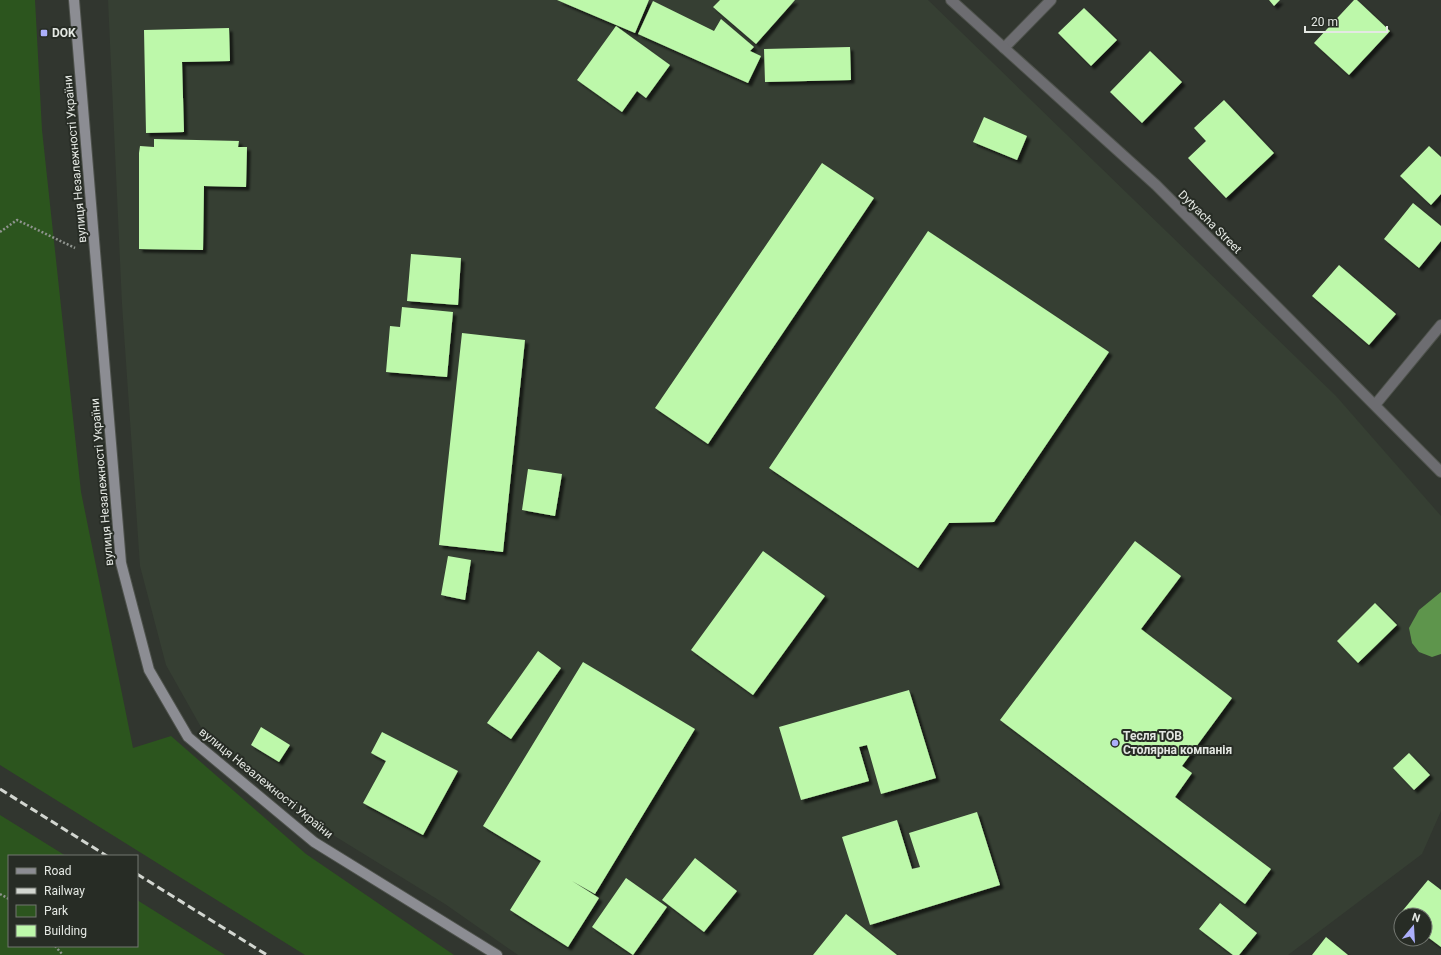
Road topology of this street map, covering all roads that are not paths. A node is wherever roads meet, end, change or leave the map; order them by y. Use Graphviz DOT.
graph roads {
  1 [pos="74,0"];
  2 [pos="951,0"];
  3 [pos="1051,0"];
  4 [pos="1004,48"];
  5 [pos="1441,325"];
  6 [pos="1375,405"];
  7 [pos="1441,472"];
  8 [pos="497,955"];
  1 -- 8 [label="main road, вулиця Незалежності України"];
  2 -- 4 [label="street, Dytyacha Street"];
  3 -- 4 [label="street"];
  4 -- 6 [label="street, Dytyacha Street"];
  5 -- 6 [label="street"];
  6 -- 7 [label="street, Dytyacha Street"];
}
